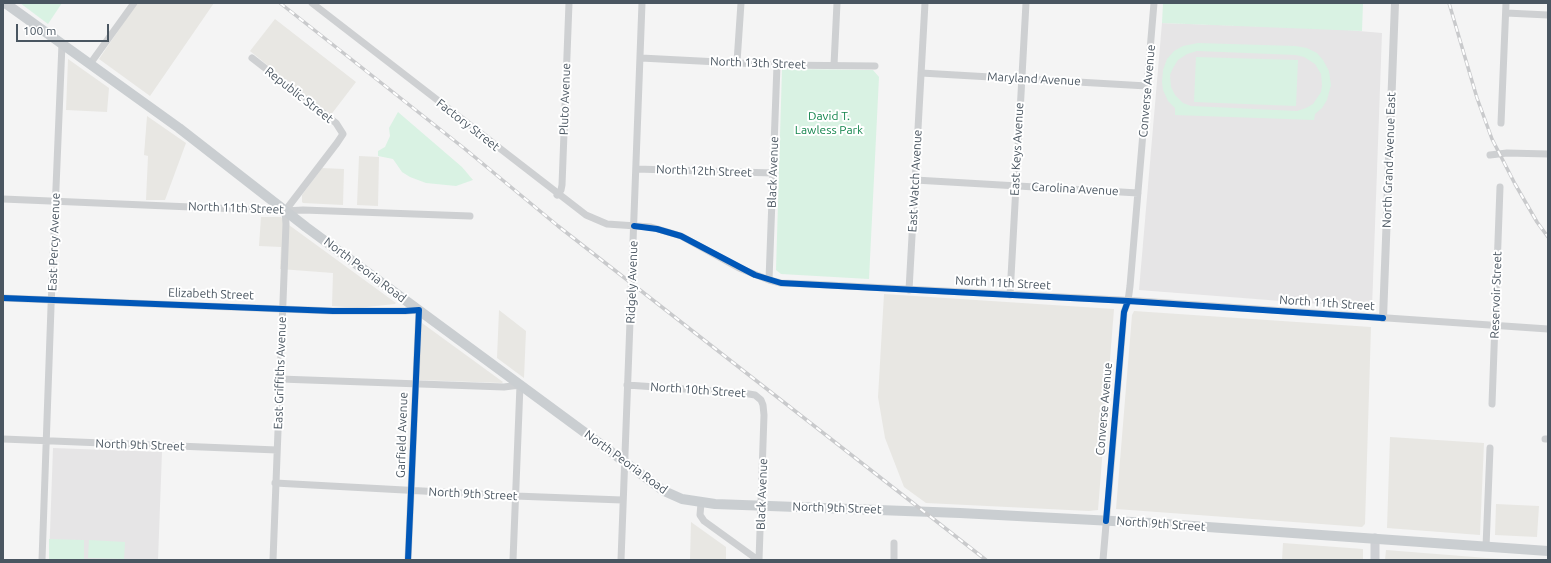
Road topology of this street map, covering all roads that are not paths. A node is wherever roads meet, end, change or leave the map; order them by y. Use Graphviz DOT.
graph roads {
  1 [pos="5,3"];
  2 [pos="134,3"];
  3 [pos="312,3"];
  4 [pos="569,3"];
  5 [pos="642,3"];
  6 [pos="741,3"];
  7 [pos="837,3"];
  8 [pos="925,3"];
  9 [pos="1026,3"];
  10 [pos="1154,3"];
  11 [pos="1395,3"];
  12 [pos="1506,3"];
  13 [pos="1506,13"];
  14 [pos="1548,15"];
  15 [pos="62,44"];
  16 [pos="252,58"];
  17 [pos="641,58"];
  18 [pos="737,62"];
  19 [pos="90,64"];
  20 [pos="777,64"];
  21 [pos="834,65"];
  22 [pos="875,66"];
  23 [pos="921,73"];
  24 [pos="1022,78"];
  25 [pos="1147,86"];
  26 [pos="1501,123"];
  27 [pos="1548,154"];
  28 [pos="1490,155"];
  29 [pos="636,169"];
  30 [pos="773,173"];
  31 [pos="915,180"];
  32 [pos="1015,186"];
  33 [pos="1500,187"];
  34 [pos="1138,193"];
  35 [pos="558,194"];
  36 [pos="3,199"];
  37 [pos="55,201"];
  38 [pos="285,211"];
  39 [pos="470,216"];
  40 [pos="634,226"];
  41 [pos="769,280"];
  42 [pos="909,290"];
  43 [pos="1010,295"];
  44 [pos="3,298"];
  45 [pos="51,299"];
  46 [pos="1128,301"];
  47 [pos="282,308"];
  48 [pos="418,310"];
  49 [pos="1383,318"];
  50 [pos="1494,326"];
  51 [pos="1548,330"];
  52 [pos="280,379"];
  53 [pos="415,384"];
  54 [pos="520,385"];
  55 [pos="628,385"];
  56 [pos="1492,404"];
  57 [pos="764,405"];
  58 [pos="3,439"];
  59 [pos="47,441"];
  60 [pos="1490,448"];
  61 [pos="277,450"];
  62 [pos="624,462"];
  63 [pos="275,483"];
  64 [pos="411,491"];
  65 [pos="515,496"];
  66 [pos="622,500"];
  67 [pos="701,503"];
  68 [pos="761,505"];
  69 [pos="1106,521"];
  70 [pos="1375,538"];
  71 [pos="894,543"];
  72 [pos="1486,547"];
  73 [pos="1548,551"];
  74 [pos="42,560"];
  75 [pos="273,560"];
  76 [pos="408,560"];
  77 [pos="513,560"];
  78 [pos="621,560"];
  79 [pos="759,560"];
  80 [pos="894,560"];
  81 [pos="1103,560"];
  82 [pos="1375,560"];
  1 -- 15 [label="main road, North Peoria Road"];
  2 -- 19 [label="street"];
  3 -- 35 [label="street, Factory Street"];
  4 -- 35 [label="street, Pluto Avenue"];
  5 -- 17 [label="street, Ridgely Avenue"];
  6 -- 18 [label="street"];
  7 -- 21 [label="street"];
  8 -- 23 [label="street, East Watch Avenue"];
  9 -- 24 [label="street, East Keys Avenue"];
  10 -- 25 [label="street, Converse Avenue"];
  11 -- 49 [label="street, North Grand Avenue East"];
  12 -- 13 [label="street"];
  13 -- 14 [label="street"];
  13 -- 26 [label="street"];
  15 -- 19 [label="main road, North Peoria Road"];
  15 -- 37 [label="street, East Percy Avenue"];
  16 -- 38 [label="street, Republic Street"];
  17 -- 18 [label="street, North 13th Street"];
  17 -- 29 [label="street, Ridgely Avenue"];
  18 -- 20 [label="street, North 13th Street"];
  19 -- 38 [label="main road, North Peoria Road"];
  20 -- 21 [label="street, North 13th Street"];
  20 -- 30 [label="street, Black Avenue"];
  21 -- 22 [label="street, North 13th Street"];
  23 -- 24 [label="street, Maryland Avenue"];
  23 -- 31 [label="street, East Watch Avenue"];
  24 -- 25 [label="street, Maryland Avenue"];
  24 -- 32 [label="street, East Keys Avenue"];
  25 -- 34 [label="street, Converse Avenue"];
  27 -- 28 [label="street"];
  29 -- 30 [label="street, North 12th Street"];
  29 -- 40 [label="street, Ridgely Avenue"];
  30 -- 41 [label="street, Black Avenue"];
  31 -- 32 [label="street, Carolina Avenue"];
  31 -- 42 [label="street, East Watch Avenue"];
  32 -- 34 [label="street, Carolina Avenue"];
  32 -- 43 [label="street, East Keys Avenue"];
  33 -- 50 [label="street, Reservoir Street"];
  34 -- 46 [label="street, Converse Avenue"];
  35 -- 40 [label="street, Factory Street"];
  36 -- 37 [label="street, North 11th Street"];
  37 -- 38 [label="street, North 11th Street"];
  37 -- 45 [label="street, East Percy Avenue"];
  38 -- 39 [label="street, North 11th Street"];
  38 -- 47 [label="street, East Griffiths Avenue"];
  38 -- 48 [label="main road, North Peoria Road"];
  40 -- 41 [label="street, North 11th Street"];
  40 -- 55 [label="street, Ridgely Avenue"];
  41 -- 42 [label="street, North 11th Street"];
  42 -- 43 [label="street, North 11th Street"];
  43 -- 46 [label="street, North 11th Street"];
  44 -- 45 [label="street, Elizabeth Street"];
  45 -- 47 [label="street, Elizabeth Street"];
  45 -- 59 [label="street, East Percy Avenue"];
  46 -- 49 [label="street, North 11th Street"];
  46 -- 69 [label="street, Converse Avenue"];
  47 -- 48 [label="street, Elizabeth Street"];
  47 -- 52 [label="street, East Griffiths Avenue"];
  48 -- 53 [label="street, Garfield Avenue"];
  48 -- 54 [label="main road, North Peoria Road"];
  49 -- 50 [label="street, North 11th Street"];
  50 -- 51 [label="street, North 11th Street"];
  50 -- 56 [label="street, Reservoir Street"];
  52 -- 53 [label="street"];
  52 -- 61 [label="street, East Griffiths Avenue"];
  53 -- 54 [label="street"];
  53 -- 64 [label="street, Garfield Avenue"];
  54 -- 62 [label="main road, North Peoria Road"];
  54 -- 65 [label="street"];
  55 -- 57 [label="street, North 10th Street"];
  55 -- 62 [label="street, Ridgely Avenue"];
  57 -- 68 [label="street, Black Avenue"];
  58 -- 59 [label="street, North 9th Street"];
  59 -- 61 [label="street, North 9th Street"];
  59 -- 74 [label="street, East Percy Avenue"];
  60 -- 72 [label="street"];
  61 -- 63 [label="street, East Griffiths Avenue"];
  62 -- 66 [label="street, Ridgely Avenue"];
  62 -- 67 [label="main road, North Peoria Road"];
  63 -- 64 [label="street, North 9th Street"];
  63 -- 75 [label="street, East Griffiths Avenue"];
  64 -- 65 [label="street, North 9th Street"];
  64 -- 76 [label="street, Garfield Avenue"];
  65 -- 66 [label="street, North 9th Street"];
  65 -- 77 [label="street"];
  66 -- 78 [label="street, Ridgely Avenue"];
  67 -- 68 [label="main road, North 9th Street"];
  67 -- 79 [label="street"];
  68 -- 69 [label="main road, North 9th Street"];
  68 -- 79 [label="street, Black Avenue"];
  69 -- 70 [label="main road, North 9th Street"];
  69 -- 81 [label="street, Converse Avenue"];
  70 -- 72 [label="main road, North 9th Street"];
  70 -- 82 [label="main road"];
  71 -- 80 [label="street"];
  72 -- 73 [label="main road, North 9th Street"];
}
